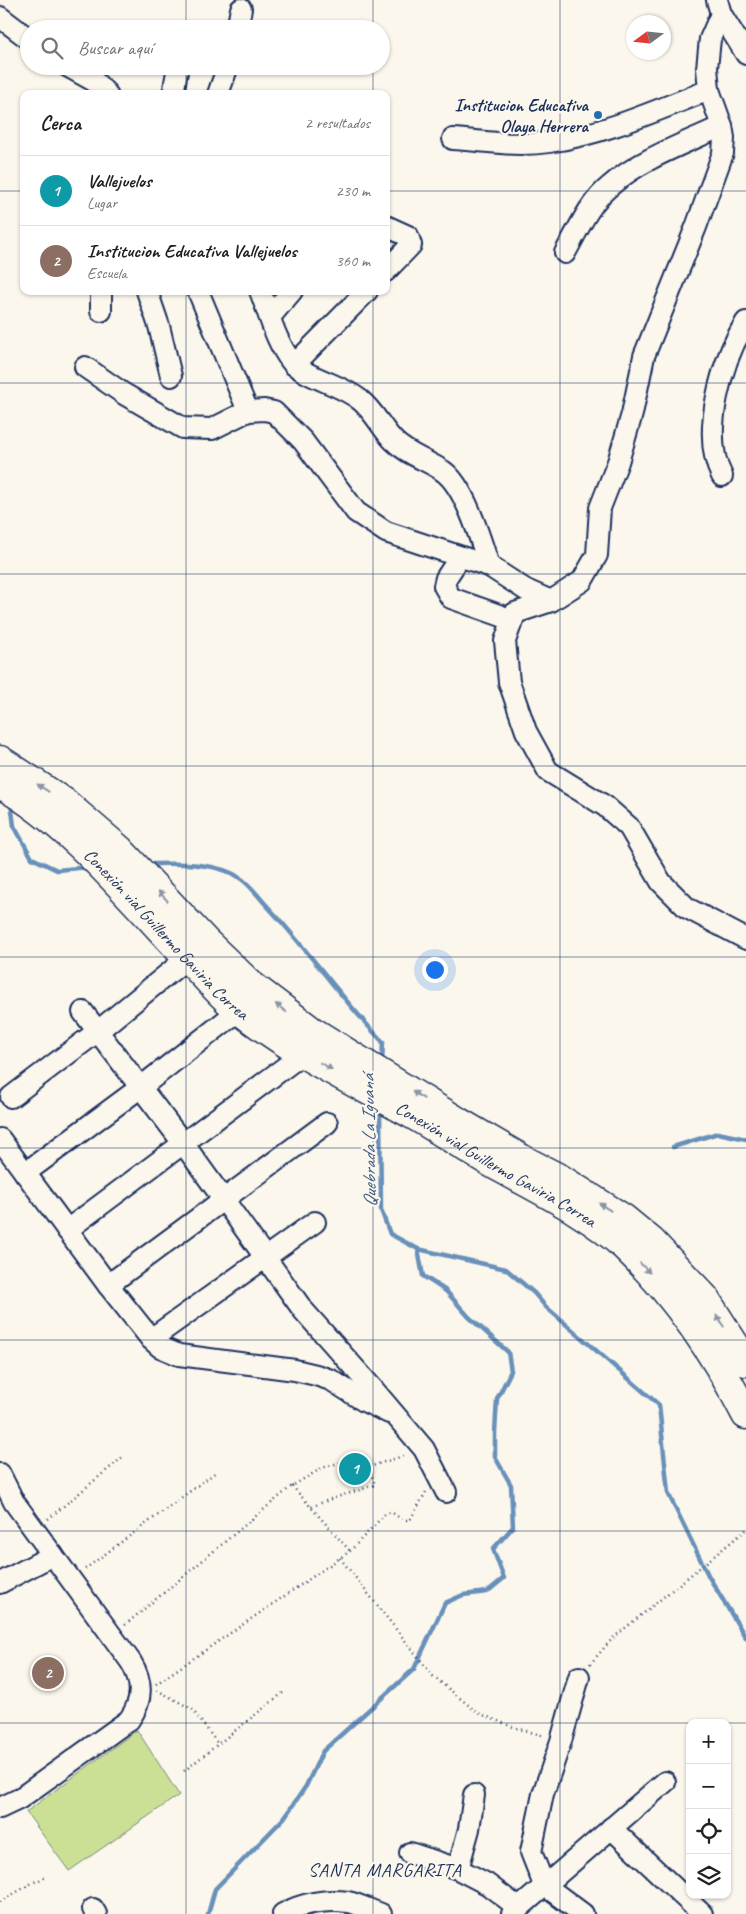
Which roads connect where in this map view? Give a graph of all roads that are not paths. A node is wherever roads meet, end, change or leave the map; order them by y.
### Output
1 (719, 7) edge
2 (241, 9) dead end
3 (0, 17) edge
4 (239, 20) edge
5 (20, 33) edge
6 (746, 54) edge
7 (83, 75) edge
8 (176, 75) edge
9 (225, 75) edge
10 (104, 90) edge
11 (174, 90) edge
12 (219, 90) edge
13 (710, 90) junction
14 (722, 126) junction
15 (453, 139) dead end
16 (390, 228) edge
17 (565, 253) dead end
18 (390, 267) edge
19 (148, 295) edge
20 (200, 295) edge
21 (262, 295) edge
22 (289, 295) edge
23 (362, 295) edge
24 (270, 317) junction
25 (746, 322) edge
26 (294, 365) junction
27 (84, 367) dead end
28 (171, 376) dead end
29 (248, 411) junction
30 (722, 476) dead end
31 (460, 557) junction
32 (488, 566) junction
33 (551, 601) junction
34 (513, 620) junction
35 (0, 760) edge
36 (0, 784) edge
37 (746, 939) edge
38 (180, 964) dead end
39 (83, 1012) dead end
40 (233, 1015) dead end
41 (98, 1032) junction
42 (292, 1062) dead end
43 (141, 1087) junction
44 (11, 1097) dead end
45 (327, 1123) dead end
46 (452, 1127) junction
47 (0, 1139) edge
48 (183, 1143) junction
49 (25, 1173) junction
50 (224, 1200) junction
51 (314, 1222) dead end
52 (67, 1230) junction
53 (266, 1257) junction
54 (108, 1285) junction
55 (150, 1339) junction
56 (746, 1362) edge
57 (393, 1415) junction
58 (746, 1415) edge
59 (0, 1474) edge
60 (446, 1492) dead end
61 (53, 1555) junction
62 (0, 1583) edge
63 (579, 1677) road end
64 (665, 1782) dead end
65 (474, 1795) dead end
66 (0, 1808) edge
67 (610, 1828) junction
68 (410, 1853) dead end
69 (458, 1869) junction
70 (544, 1885) junction
71 (516, 1911) edge
72 (283, 1914) edge
73 (381, 1914) edge
74 (583, 1914) edge
75 (702, 1914) edge

1 - 6 street
1 - 13 street
2 - 4 street
3 - 5 street
7 - 10 street
8 - 11 street
9 - 12 street
13 - 14 street
13 - 15 street
14 - 17 street
14 - 33 street
16 - 18 street
19 - 28 street
20 - 29 street
21 - 24 street
22 - 24 street
23 - 26 street
24 - 26 street
25 - 30 street
26 - 32 street
27 - 29 street
29 - 31 street
31 - 32 street
31 - 34 street
32 - 33 street
33 - 34 street
34 - 37 street
46 -> 35 highway, Conexión vial Guillermo Gaviria Correa
36 -> 46 highway, Conexión vial Guillermo Gaviria Correa
38 - 41 street
39 - 41 street
40 - 43 street
41 - 43 street
41 - 44 street
42 - 48 street
43 - 48 street
43 - 49 street
45 - 50 street
56 -> 46 highway, Conexión vial Guillermo Gaviria Correa
46 -> 58 highway, Conexión vial Guillermo Gaviria Correa
47 - 49 street
48 - 50 street
48 - 52 street
49 - 52 street
50 - 53 street
50 - 54 street
51 - 53 street
52 - 54 street
53 - 55 street
53 - 57 street
54 - 55 street
55 - 57 street
57 - 60 street
59 - 61 street
61 - 62 street
61 - 66 street
63 - 70 street
64 - 67 street
65 - 69 street
67 - 70 street
67 - 75 street
68 - 69 street
69 - 71 street
70 - 71 street
70 - 74 street
72 - 73 street

